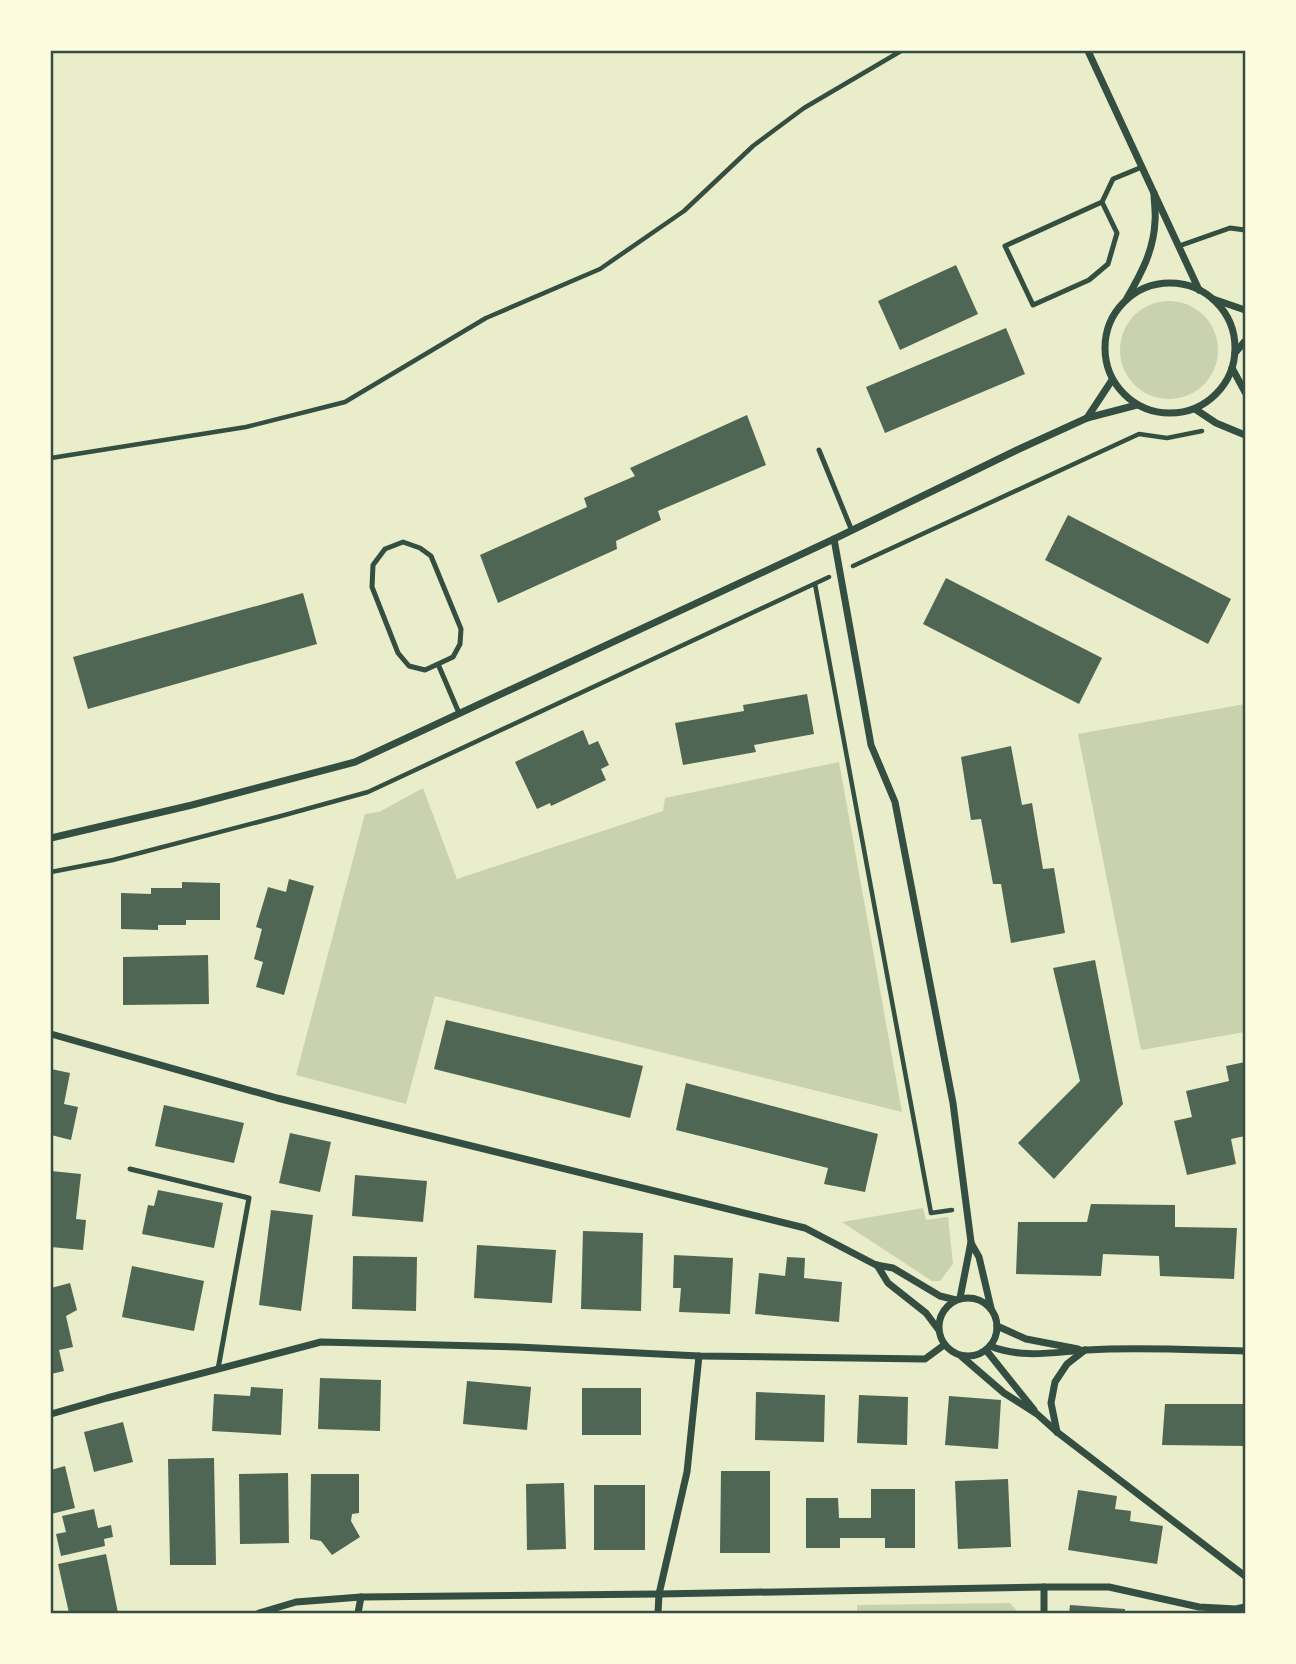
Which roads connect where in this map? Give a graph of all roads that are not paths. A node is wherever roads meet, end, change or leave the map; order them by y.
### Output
1 (1088, 51) edge
2 (1142, 167) junction
3 (1153, 189) junction
4 (1102, 202) junction
5 (1245, 230) edge
6 (1179, 246) junction
7 (1199, 290) junction
8 (1127, 299) junction
9 (1213, 299) junction
10 (1245, 310) edge
11 (1245, 341) edge
12 (1235, 354) junction
13 (1232, 368) junction
14 (1112, 380) junction
15 (1245, 392) edge
16 (1137, 405) junction
17 (1195, 409) junction
18 (1087, 418) junction
19 (1245, 435) edge
20 (819, 450) dead end
21 (852, 531) junction
22 (834, 539) junction
23 (438, 664) junction
24 (459, 713) junction
25 (51, 838) edge
26 (51, 1034) edge
27 (130, 1169) dead end
28 (971, 1242) junction
29 (876, 1265) junction
30 (958, 1299) junction
31 (991, 1309) junction
32 (997, 1326) junction
33 (939, 1331) junction
34 (944, 1345) junction
35 (988, 1348) junction
36 (1086, 1350) junction
37 (1245, 1351) edge
38 (699, 1356) junction
39 (961, 1356) junction
40 (218, 1369) junction
41 (1037, 1413) junction
42 (51, 1414) edge
43 (1057, 1432) junction
44 (1245, 1576) edge
45 (1044, 1587) junction
46 (659, 1594) junction
47 (361, 1597) junction
48 (1245, 1607) edge
49 (258, 1613) edge
50 (358, 1613) edge
51 (658, 1613) edge
52 (1044, 1613) edge

1 - 2 street
2 - 3 street
2 - 4 lane
3 - 6 street
3 - 8 street
4 - 4 lane
5 - 6 lane
6 - 7 street
7 - 8 street
7 - 9 street
8 - 14 street
9 - 10 street
9 - 12 street
11 - 12 street
12 - 13 street
13 - 15 street
13 - 17 street
14 - 16 street
14 - 18 street
16 - 17 street
16 - 18 street
17 - 19 street
18 - 21 street
20 - 21 lane
21 - 22 street
22 - 24 street
22 - 28 street
23 - 23 lane
23 - 24 lane
24 - 25 street
26 - 29 street
27 - 40 lane
28 - 30 street
28 - 31 street
29 - 30 street
29 - 33 street
30 - 31 street
30 - 33 street
31 - 32 street
32 - 35 street
32 - 36 street
33 - 34 street
34 - 38 street
34 - 39 street
35 - 36 street
35 - 39 street
35 - 41 street
36 - 37 street
36 - 43 street
38 - 40 street
38 - 46 street
39 - 41 street
40 - 42 street
41 - 43 street
43 - 44 street
45 - 46 street
45 - 48 street
45 - 52 street
46 - 47 street
46 - 51 street
47 - 49 street
47 - 50 street

